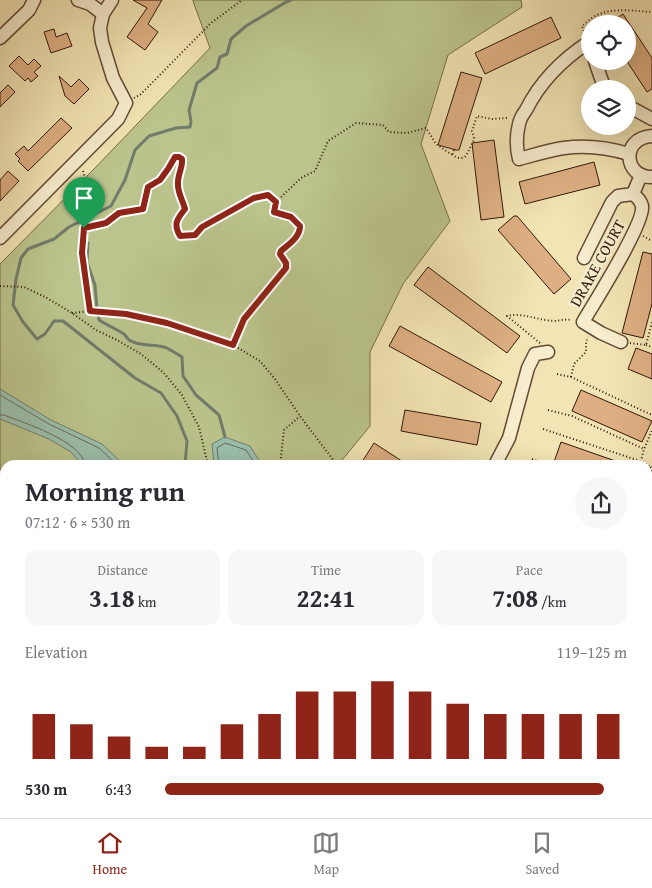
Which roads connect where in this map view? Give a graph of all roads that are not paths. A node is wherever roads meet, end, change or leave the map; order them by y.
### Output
1 (34, 0) edge
2 (78, 0) edge
3 (112, 0) edge
4 (103, 14) junction
5 (0, 38) edge
6 (581, 48) edge
7 (636, 110) edge
8 (652, 119) edge
9 (652, 136) edge
10 (629, 154) junction
11 (647, 176) edge
12 (633, 194) junction
13 (0, 238) edge
14 (584, 258) dead end
15 (621, 342) road end
16 (548, 352) dead end
17 (498, 460) edge

1 - 5 street
2 - 4 street
3 - 4 street
4 - 13 street
6 - 10 street
7 - 8 street
9 - 10 street
10 - 11 street
11 - 12 street
12 - 14 street, DRAKE COURT
12 - 15 street, DRAKE COURT
16 - 17 street

